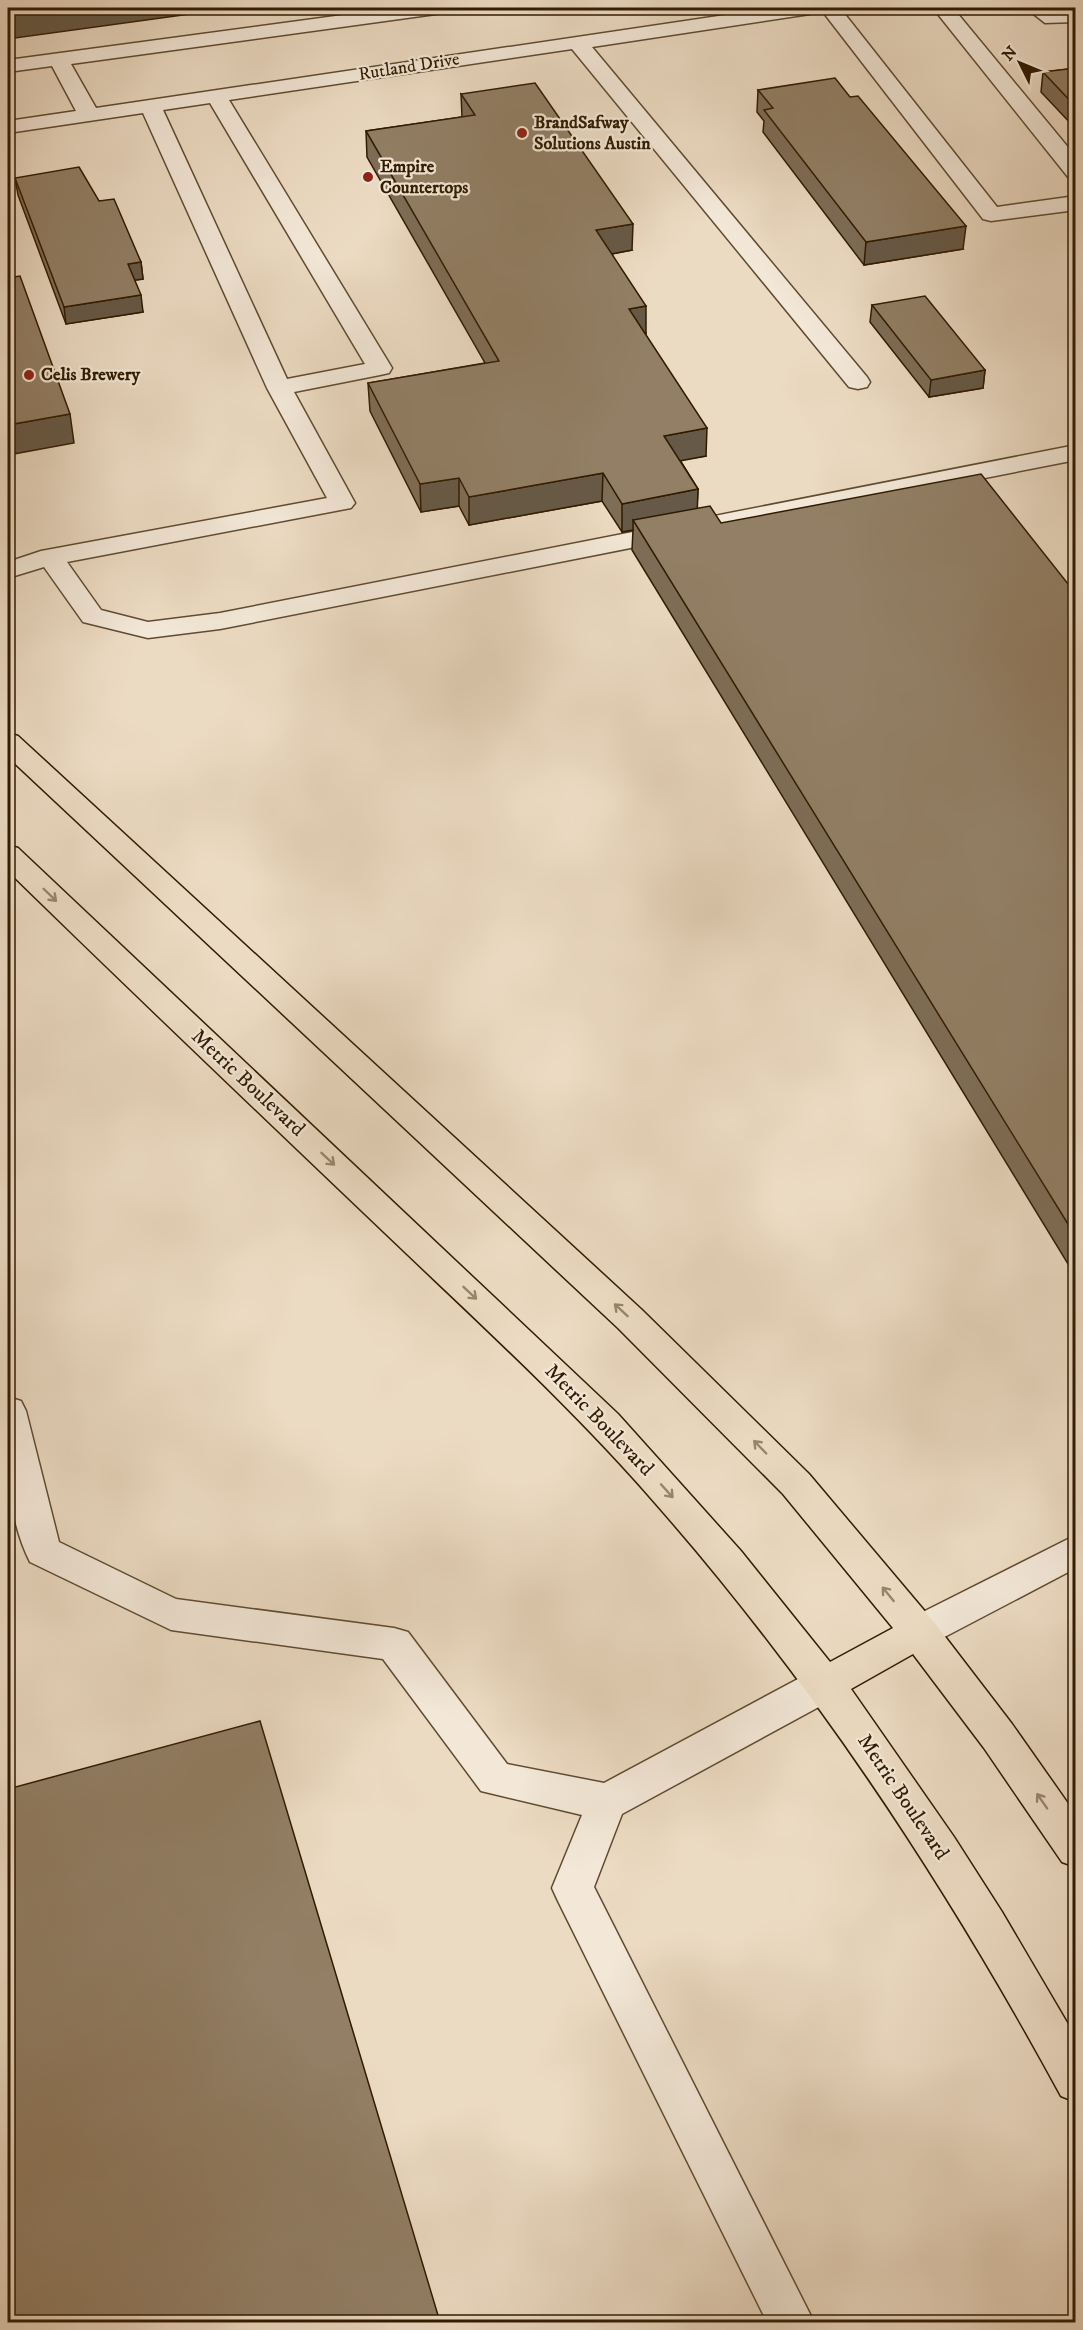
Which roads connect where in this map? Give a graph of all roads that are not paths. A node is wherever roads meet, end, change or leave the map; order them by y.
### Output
1 (436, 8) edge
2 (810, 8) edge
3 (830, 8) edge
4 (943, 8) edge
5 (1036, 8) edge
6 (1076, 16) edge
7 (577, 42) junction
8 (58, 58) junction
9 (8, 66) edge
10 (216, 96) junction
11 (150, 106) junction
12 (89, 115) junction
13 (8, 127) edge
14 (1076, 172) edge
15 (1076, 203) edge
16 (858, 382) dead end
17 (279, 388) junction
18 (1076, 452) edge
19 (50, 558) junction
20 (8, 570) edge
21 (8, 742) edge
22 (8, 855) edge
23 (8, 1411) edge
24 (1076, 1550) edge
25 (919, 1632) junction
26 (825, 1684) junction
27 (607, 1802) junction
28 (1076, 1849) edge
29 (1076, 2081) edge
30 (791, 2322) edge

1 - 8 street
2 - 7 street, Rutland Drive
3 - 15 street
4 - 14 street
5 - 6 street
7 - 10 street, Rutland Drive
7 - 16 street
8 - 9 street
8 - 12 street
10 - 11 street, Rutland Drive
10 - 17 street
11 - 12 street, Rutland Drive
11 - 17 street
12 - 13 street, Rutland Drive
17 - 19 street
18 - 19 street
19 - 20 street
25 -> 21 main road
22 -> 26 main road, Metric Boulevard
23 - 27 street
24 - 25 street
25 - 26 main road
28 -> 25 main road
26 - 27 street
26 - 29 main road, Metric Boulevard
27 - 30 street

